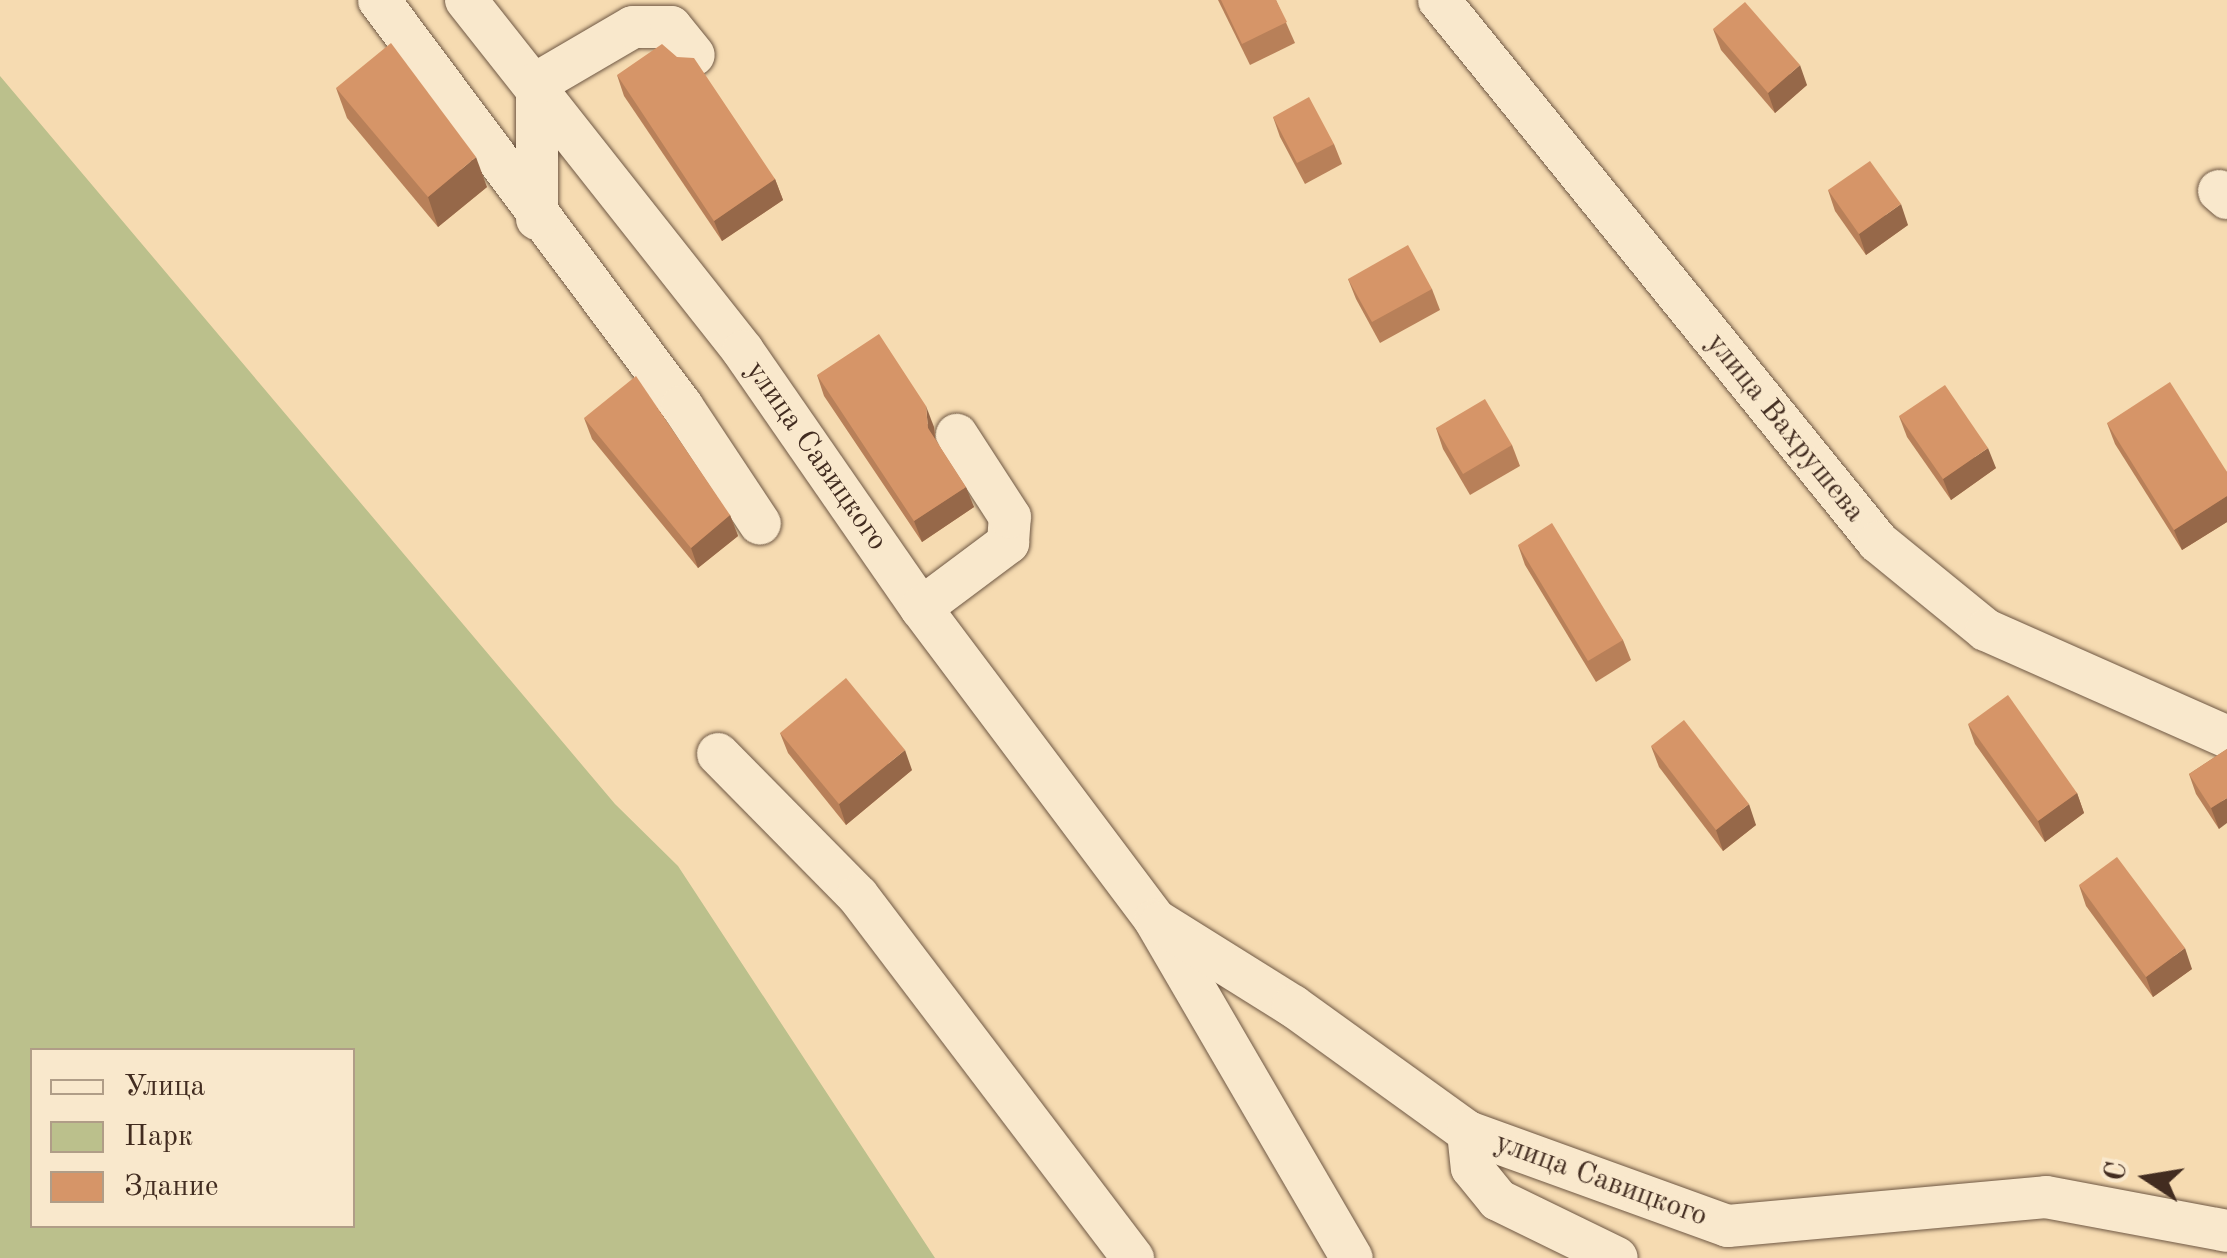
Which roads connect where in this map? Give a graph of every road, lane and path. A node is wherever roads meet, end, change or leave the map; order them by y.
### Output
1 (380, 0) edge
2 (466, 0) edge
3 (1439, 0) edge
4 (694, 55) edge
5 (537, 83) junction
6 (538, 219) junction
7 (957, 435) dead end
8 (760, 524) dead end
9 (920, 608) junction
10 (2227, 736) edge
11 (718, 754) dead end
12 (1156, 920) junction
13 (1468, 1132) junction
14 (2227, 1231) edge
15 (1133, 1258) edge
16 (1352, 1258) edge
17 (1617, 1258) edge

1 - 6 street
2 - 5 street, улица Савицкого
3 - 10 street, улица Вахрушева
4 - 5 street
5 - 6 street
5 - 9 street, улица Савицкого
6 - 8 street
7 - 9 street
9 - 12 street, улица Савицкого
11 - 15 street
12 - 13 street, улица Савицкого
12 - 16 street, улица Савицкого
13 - 14 street, улица Савицкого
13 - 17 street

